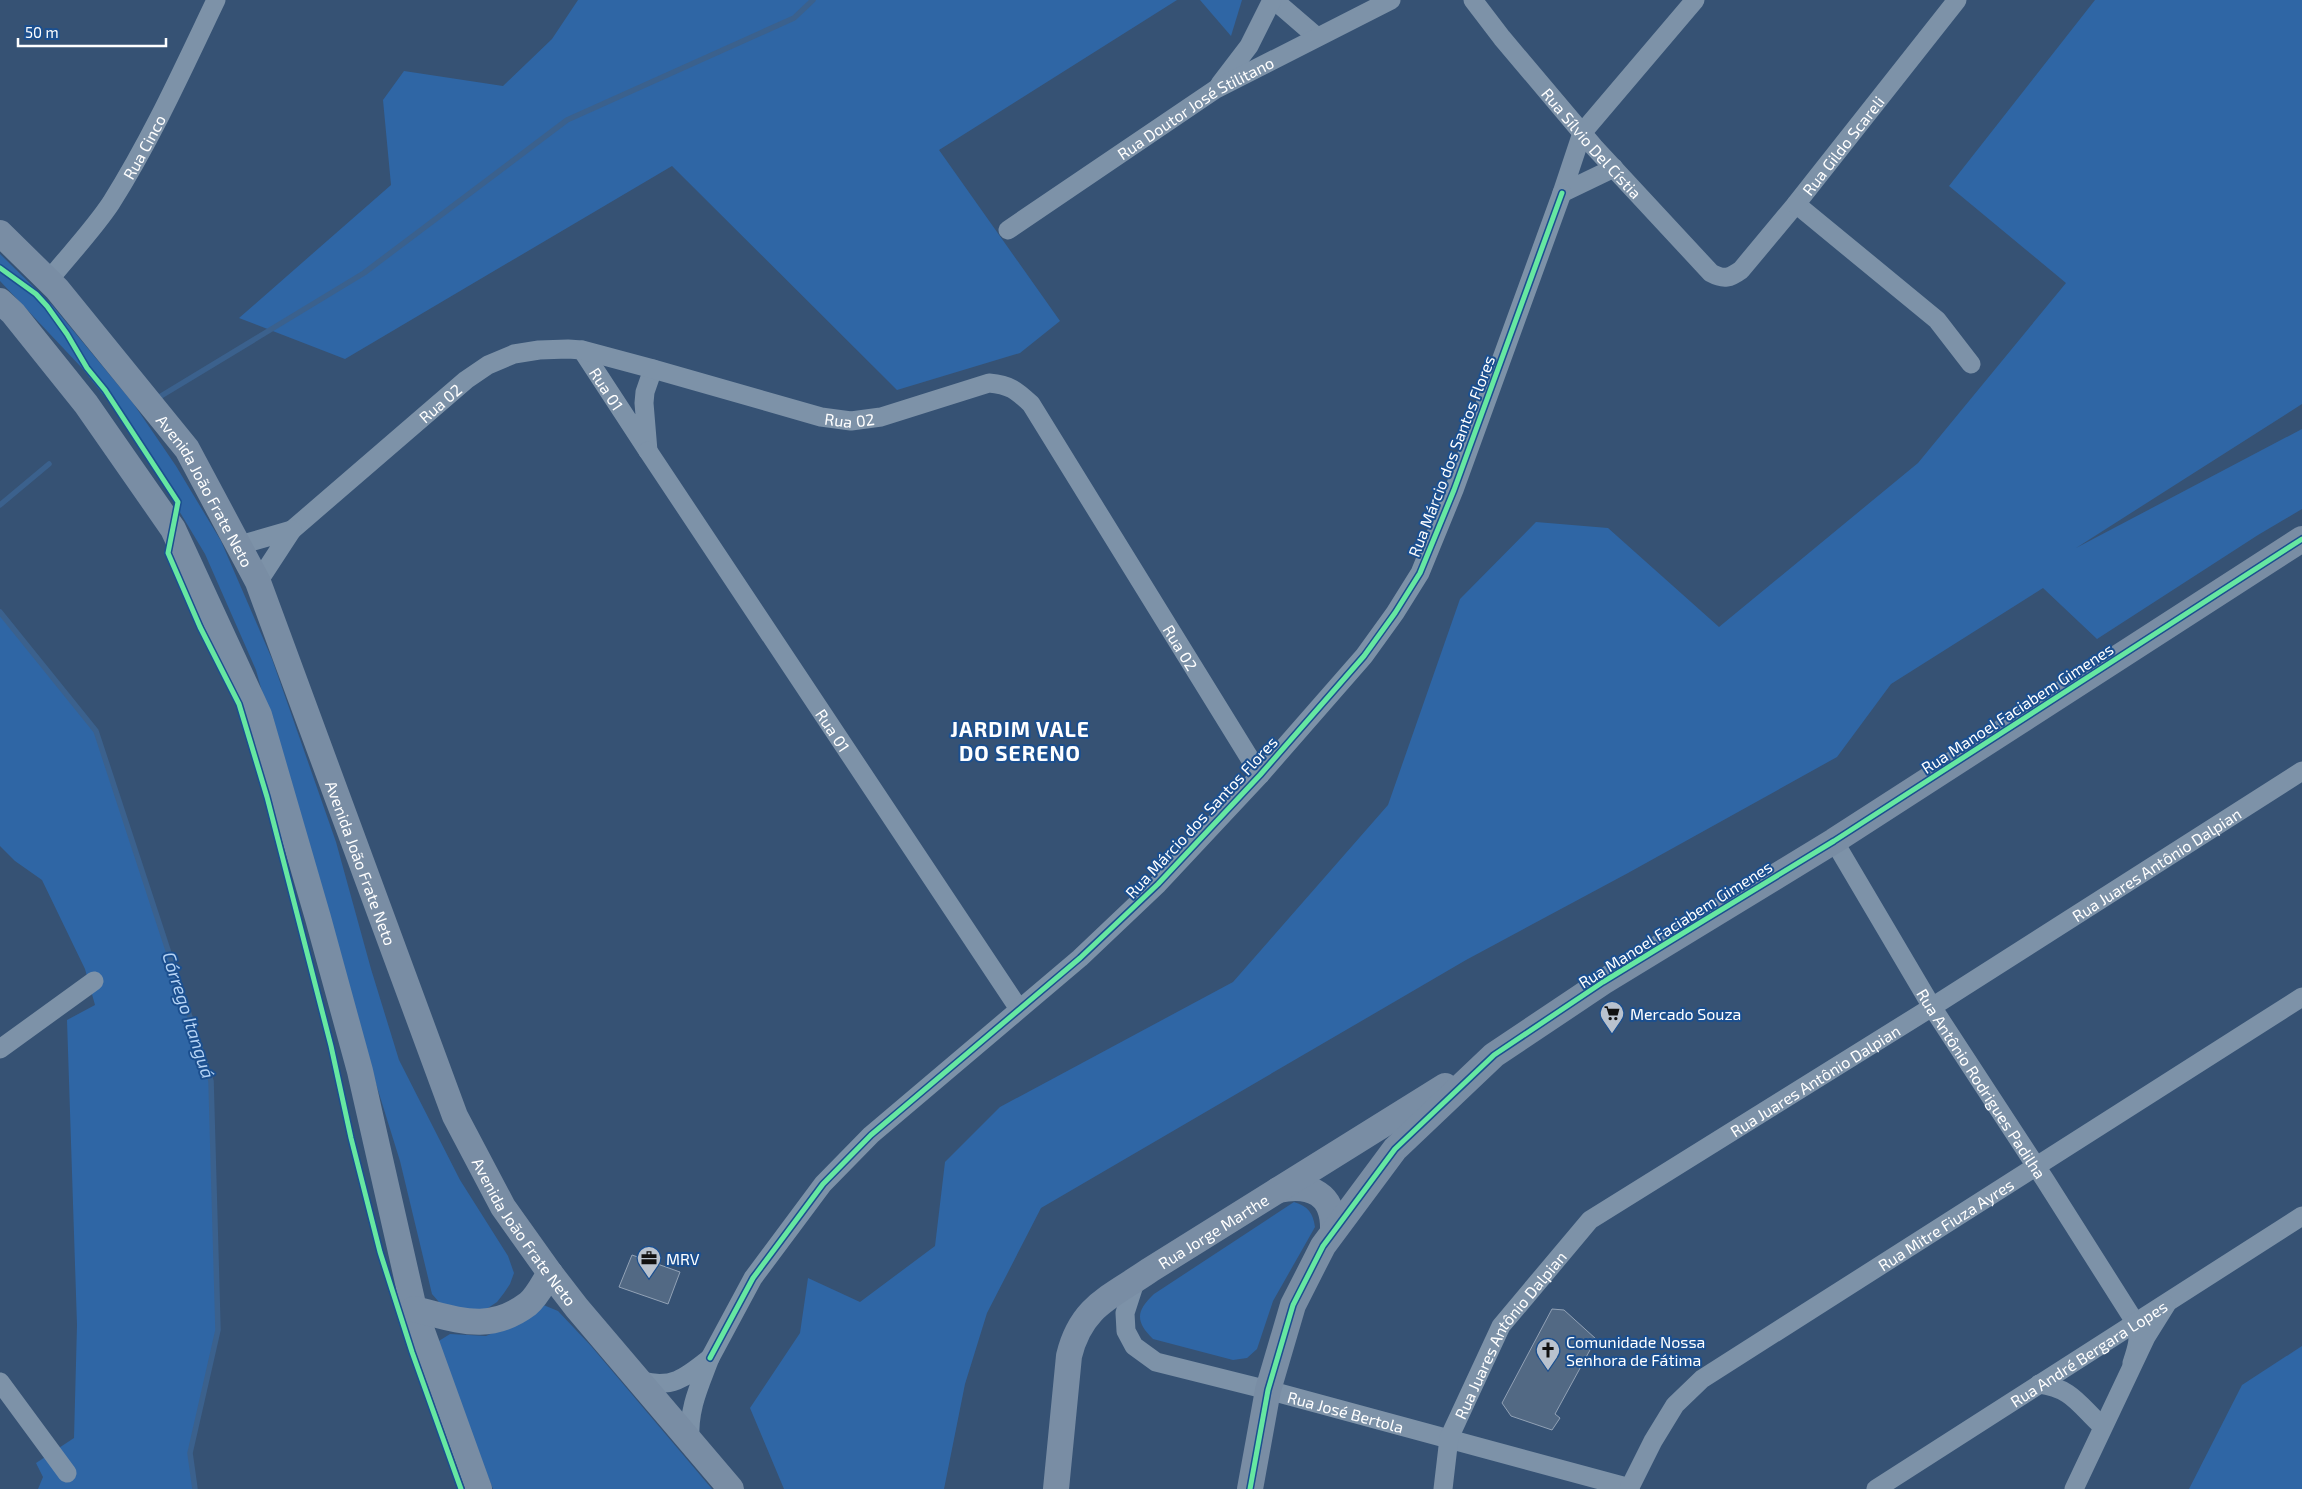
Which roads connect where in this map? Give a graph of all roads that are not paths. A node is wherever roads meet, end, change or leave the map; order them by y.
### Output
1 (216, 0) edge
2 (1273, 0) edge
3 (1391, 0) edge
4 (1473, 0) edge
5 (1695, 0) edge
6 (1957, 0) edge
7 (1317, 38) junction
8 (1216, 88) junction
9 (1582, 133) junction
10 (1614, 168) junction
11 (1562, 193) junction
12 (1796, 204) junction
13 (1008, 230) dead end
14 (0, 233) edge
15 (1720, 278) joint
16 (48, 280) junction
17 (0, 301) edge
18 (582, 350) junction
19 (1971, 364) dead end
20 (653, 369) junction
21 (648, 452) junction
22 (292, 530) junction
23 (2302, 539) edge
24 (240, 545) junction
25 (258, 582) junction
26 (2302, 772) edge
27 (1260, 775) junction
28 (1834, 841) junction
29 (94, 981) dead end
30 (2302, 997) edge
31 (1932, 1007) junction
32 (1019, 1009) junction
33 (0, 1050) edge
34 (1494, 1056) junction
35 (2036, 1166) junction
36 (1278, 1190) junction
37 (2302, 1216) edge
38 (1333, 1230) junction
39 (550, 1273) junction
40 (1136, 1279) junction
41 (2171, 1299) junction
42 (414, 1309) junction
43 (2135, 1322) junction
44 (710, 1358) junction
45 (2132, 1363) junction
46 (0, 1382) edge
47 (642, 1382) junction
48 (2039, 1384) junction
49 (1268, 1390) junction
50 (2102, 1426) junction
51 (1449, 1438) junction
52 (690, 1441) junction
53 (67, 1473) dead end
54 (1630, 1488) edge
55 (479, 1489) edge
56 (731, 1489) edge
57 (1056, 1489) edge
58 (1250, 1489) edge
59 (1443, 1489) edge
60 (1876, 1489) edge
61 (2074, 1489) edge

1 - 16 street, Rua Cinco
2 - 7 street
2 - 8 street
3 - 7 street, Rua Doutor José Stilitano
4 - 9 street, Rua Sílvio Del Cístia
5 - 9 street, Rua Márcio dos Santos Flores
6 - 12 street, Rua Gildo Scareli
7 - 8 street, Rua Doutor José Stilitano
8 - 13 street, Rua Doutor José Stilitano
9 - 10 street, Rua Sílvio Del Cístia
9 - 11 street, Rua Márcio dos Santos Flores
10 - 11 street
10 - 15 street, Rua Sílvio Del Cístia
11 - 27 street, Rua Márcio dos Santos Flores
12 - 15 street, Rua Gildo Scareli
12 - 19 street
14 - 16 main road, Avenida João Frate Neto
16 - 24 main road, Avenida João Frate Neto
17 - 42 main road
18 - 20 street, Rua 02
18 - 21 street, Rua 01
18 - 22 street, Rua 02
20 - 21 street, Rua 01
20 - 27 street, Rua 02
21 - 32 street, Rua 01
22 - 24 street, Rua 02
22 - 25 street, Rua 02
23 - 28 main road, Rua Manoel Faciabem Gimenes
24 - 25 main road, Avenida João Frate Neto
25 - 39 main road, Avenida João Frate Neto
26 - 31 street, Rua Juares Antônio Dalpian
27 - 32 street, Rua Márcio dos Santos Flores
28 - 31 street, Rua Antônio Rodrigues Padilha
28 - 34 main road, Rua Manoel Faciabem Gimenes
29 - 33 street
30 - 35 street, Rua Mitre Fiuza Ayres
31 - 35 street, Rua Antônio Rodrigues Padilha
31 - 51 street, Rua Juares Antônio Dalpian
32 - 44 street, Rua Márcio dos Santos Flores
34 - 36 main road, Rua Jorge Marthe
34 - 38 main road, Rua Manoel Faciabem Gimenes
35 - 43 street, Rua Antônio Rodrigues Padilha
35 - 54 street, Rua Mitre Fiuza Ayres
36 - 38 main road
36 - 40 main road, Rua Jorge Marthe
37 - 41 street, Rua André Bergara Lopes
38 - 49 main road, Rua Manoel Faciabem Gimenes
39 - 42 main road
39 - 47 main road, Avenida João Frate Neto
40 - 49 street, Rua José Bertola
40 - 57 main road, Rua Jorge Marthe
41 - 43 street, Rua André Bergara Lopes
41 - 45 street
42 - 55 main road
43 - 45 street
43 - 48 street, Rua André Bergara Lopes
44 - 47 street, Rua Márcio dos Santos Flores
44 - 52 street, Rua Márcio dos Santos Flores
45 - 50 street
46 - 53 street
47 - 52 main road, Avenida João Frate Neto
48 - 50 street
48 - 60 street, Rua André Bergara Lopes
49 - 51 street, Rua José Bertola
49 - 58 main road, Rua Manoel Faciabem Gimenes
50 - 61 street
51 - 54 street, Rua José Bertola
51 - 59 street, Rua Juares Antônio Dalpian
52 - 56 main road, Avenida João Frate Neto

